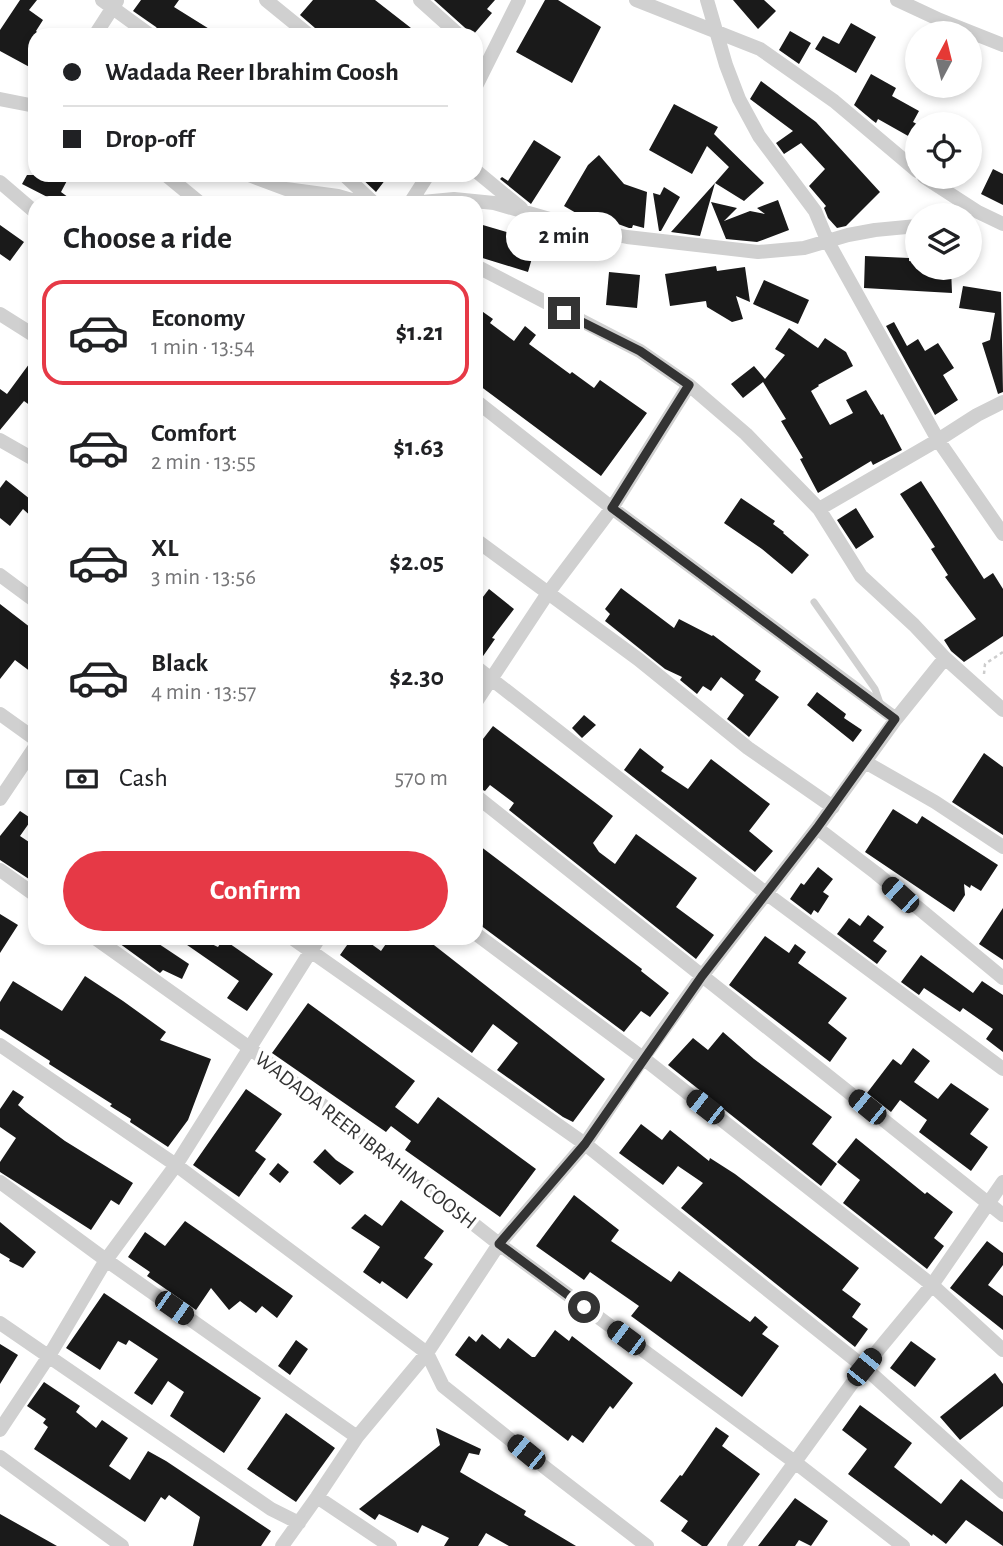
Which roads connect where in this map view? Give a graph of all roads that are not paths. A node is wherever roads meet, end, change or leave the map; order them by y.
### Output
1 (266, 0) edge
2 (420, 0) edge
3 (519, 0) edge
4 (636, 0) edge
5 (708, 0) edge
6 (897, 0) edge
7 (111, 3) edge
8 (98, 28) edge
9 (141, 28) edge
10 (300, 28) edge
11 (452, 28) edge
12 (718, 32) junction
13 (1003, 45) edge
14 (483, 55) edge
15 (488, 60) junction
16 (483, 71) edge
17 (0, 99) edge
18 (28, 105) edge
19 (905, 161) edge
20 (483, 177) edge
21 (0, 182) edge
22 (174, 182) edge
23 (268, 182) edge
24 (352, 182) edge
25 (940, 189) edge
26 (192, 196) edge
27 (332, 196) edge
28 (366, 196) edge
29 (483, 201) edge
30 (958, 203) edge
31 (28, 206) edge
32 (530, 215) junction
33 (982, 217) edge
34 (1003, 224) edge
35 (905, 228) edge
36 (828, 242) junction
37 (483, 270) edge
38 (0, 314) edge
39 (28, 332) edge
40 (689, 385) junction
41 (1003, 402) edge
42 (483, 407) edge
43 (0, 440) edge
44 (938, 440) junction
45 (28, 456) edge
46 (612, 508) junction
47 (819, 509) junction
48 (1003, 534) edge
49 (483, 545) edge
50 (0, 575) edge
51 (548, 593) junction
52 (28, 596) edge
53 (814, 602) dead end
54 (945, 657) junction
55 (483, 672) edge
56 (491, 678) junction
57 (483, 691) edge
58 (883, 710) junction
59 (1003, 710) edge
60 (0, 714) edge
61 (895, 719) junction
62 (28, 734) edge
63 (28, 757) edge
64 (865, 762) junction
65 (0, 799) edge
66 (483, 802) edge
67 (833, 807) junction
68 (817, 828) junction
69 (1003, 847) edge
70 (0, 870) edge
71 (28, 890) edge
72 (767, 894) junction
73 (483, 939) edge
74 (105, 945) edge
75 (302, 945) edge
76 (315, 945) edge
77 (311, 951) junction
78 (702, 976) junction
79 (1003, 978) edge
80 (0, 1045) edge
81 (251, 1049) junction
82 (643, 1058) junction
83 (1003, 1069) edge
84 (585, 1144) junction
85 (176, 1165) junction
86 (0, 1182) edge
87 (1003, 1182) edge
88 (987, 1203) junction
89 (1003, 1215) edge
90 (499, 1244) junction
91 (106, 1260) junction
92 (932, 1285) junction
93 (0, 1323) edge
94 (1003, 1350) edge
95 (427, 1353) junction
96 (49, 1356) junction
97 (864, 1367) junction
98 (0, 1430) edge
99 (357, 1437) junction
100 (0, 1457) edge
101 (796, 1463) junction
102 (1003, 1492) edge
103 (317, 1497) junction
104 (299, 1522) junction
105 (122, 1546) edge
106 (282, 1546) edge
107 (390, 1546) edge
108 (648, 1546) edge
109 (734, 1546) edge
110 (903, 1546) edge

1 - 10 street
2 - 11 street
3 - 15 street
4 - 12 street
5 - 12 street
6 - 13 street
7 - 8 street
7 - 9 street
12 - 19 street
12 - 36 street
14 - 15 street
15 - 16 street
17 - 18 street
20 - 32 street
21 - 31 street
22 - 26 street
23 - 27 street
24 - 28 street
25 - 30 street
29 - 32 street
32 - 36 street
33 - 34 street
35 - 36 street
36 - 44 street
37 - 40 street
38 - 39 street
40 - 46 street
40 - 47 street
41 - 44 street
42 - 46 street
43 - 45 street
44 - 47 street
44 - 48 street
46 - 51 street
46 - 58 street
47 - 54 street
49 - 51 street
50 - 52 street
51 - 56 street
51 - 67 street
53 - 58 lane
54 - 59 street
54 - 61 street
55 - 56 street
56 - 57 street
56 - 72 street
58 - 61 street
60 - 62 street
61 - 64 street
63 - 65 street
64 - 67 street
64 - 69 street
66 - 78 street
67 - 68 street
68 - 72 street
68 - 79 street
70 - 71 street
72 - 78 street
72 - 83 street
73 - 82 street
74 - 81 street, WADADA REER IBRAHIM COOSH
75 - 77 street
76 - 77 street
77 - 81 street
77 - 84 street
78 - 82 street
78 - 88 street
80 - 85 street
81 - 85 street
81 - 90 street, WADADA REER IBRAHIM COOSH
82 - 84 street
82 - 92 street
84 - 90 street
84 - 97 street
85 - 91 street
85 - 95 street
86 - 91 street
87 - 88 street
88 - 89 street
88 - 92 street
90 - 95 street
90 - 101 street, WADADA REER IBRAHIM COOSH
91 - 96 street
91 - 99 street
92 - 94 street
92 - 97 street
93 - 96 street
95 - 99 street
95 - 108 street
96 - 98 street
96 - 104 street
97 - 101 street
97 - 102 street
99 - 103 street
100 - 105 street
101 - 109 street
101 - 110 street, WADADA REER IBRAHIM COOSH
103 - 104 street
103 - 107 street
104 - 106 street

